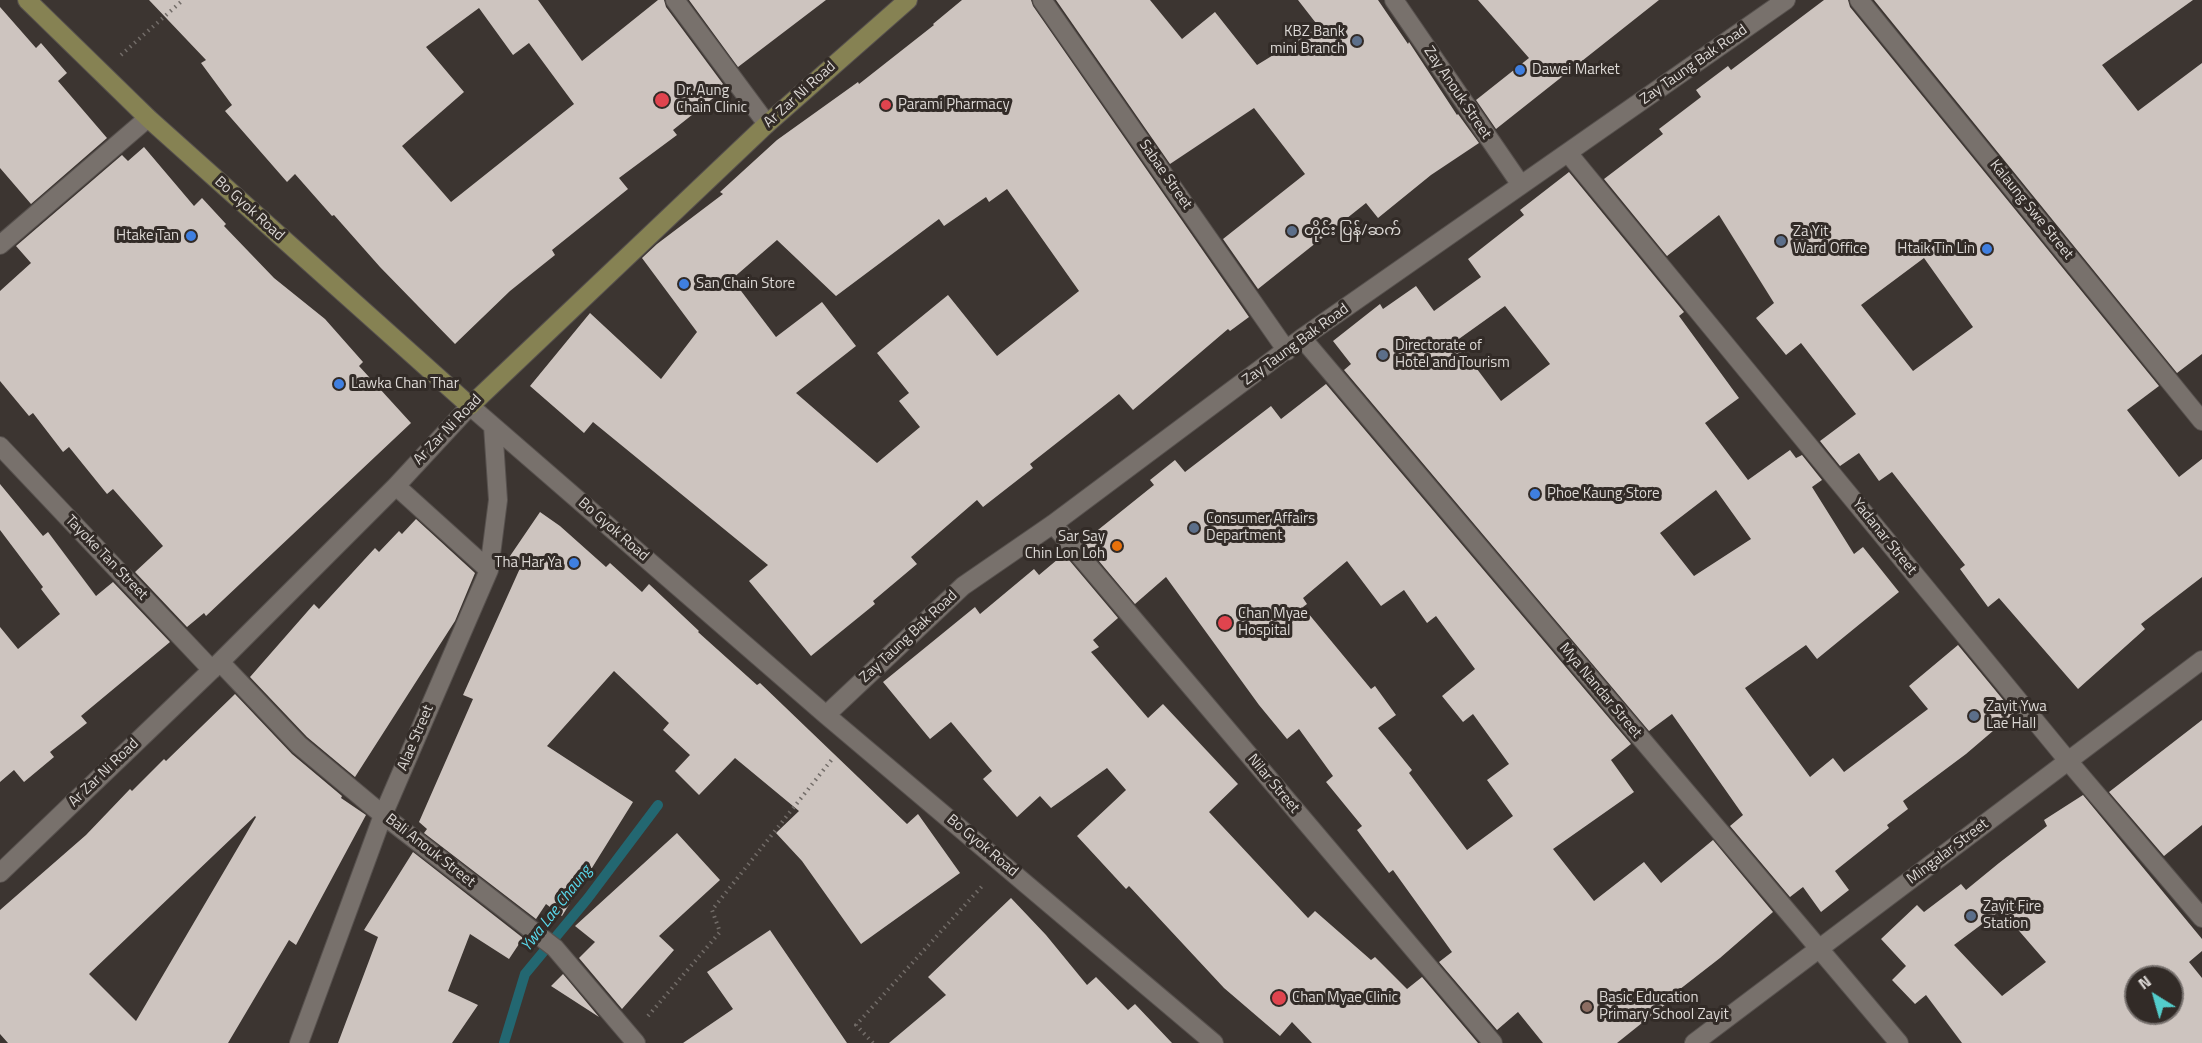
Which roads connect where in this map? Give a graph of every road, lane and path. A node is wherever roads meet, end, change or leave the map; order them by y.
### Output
1 (27, 0) edge
2 (183, 0) edge
3 (675, 0) edge
4 (908, 0) edge
5 (1042, 0) edge
6 (1394, 0) edge
7 (1786, 0) edge
8 (1859, 0) edge
9 (100, 74) junction
10 (148, 118) junction
11 (767, 124) junction
12 (1568, 153) junction
13 (1521, 185) junction
14 (0, 244) edge
15 (1302, 338) junction
16 (1287, 351) junction
17 (470, 406) junction
18 (2202, 421) edge
19 (493, 426) junction
20 (0, 446) edge
21 (396, 486) junction
22 (1053, 524) junction
23 (489, 570) junction
24 (2202, 660) edge
25 (216, 666) junction
26 (826, 715) junction
27 (851, 736) junction
28 (2069, 762) junction
29 (383, 815) junction
30 (1002, 864) junction
31 (0, 873) edge
32 (2202, 918) edge
33 (1818, 949) junction
34 (633, 1040) edge
35 (299, 1043) edge
36 (873, 1043) edge
37 (1214, 1043) edge
38 (1493, 1043) edge
39 (1694, 1043) edge
40 (1899, 1043) edge

1 - 9 main road, Bo Gyok Road
2 - 9 path
3 - 11 street
4 - 11 main road, Ar Zar Ni Road
5 - 16 street, Sabae Street
6 - 13 street, Zay Anouk Street
7 - 12 street, Zay Taung Bak Road
8 - 18 street, Kalaung Swe Street
9 - 10 main road, Bo Gyok Road
10 - 14 street
10 - 17 main road, Bo Gyok Road
11 - 17 main road, Ar Zar Ni Road
12 - 13 street, Zay Taung Bak Road
12 - 28 street, Yadanar Street
13 - 15 street, Zay Taung Bak Road
15 - 16 street, Zay Taung Bak Road
15 - 33 street, Mya Nandar Street
16 - 22 street, Zay Taung Bak Road
17 - 19 street, Bo Gyok Road
17 - 21 street, Ar Zar Ni Road
19 - 23 street, Alae Street
19 - 26 street, Bo Gyok Road
20 - 25 street, Tayoke Tan Street
21 - 23 street
21 - 25 street, Ar Zar Ni Road
22 - 26 street, Zay Taung Bak Road
22 - 38 street, Nilar Street
23 - 29 street, Alae Street
24 - 28 street, Mingalar Street
25 - 29 street, Bali Anouk Street
25 - 31 street, Ar Zar Ni Road
26 - 27 street, Bo Gyok Road
27 - 30 street, Bo Gyok Road
27 - 34 path
28 - 32 street, Yadanar Street
28 - 33 street, Mingalar Street
29 - 34 street, Bali Anouk Street
29 - 35 street, Alae Street
30 - 36 path
30 - 37 street, Bo Gyok Road
33 - 39 street, Mingalar Street
33 - 40 street, Mya Nandar Street

